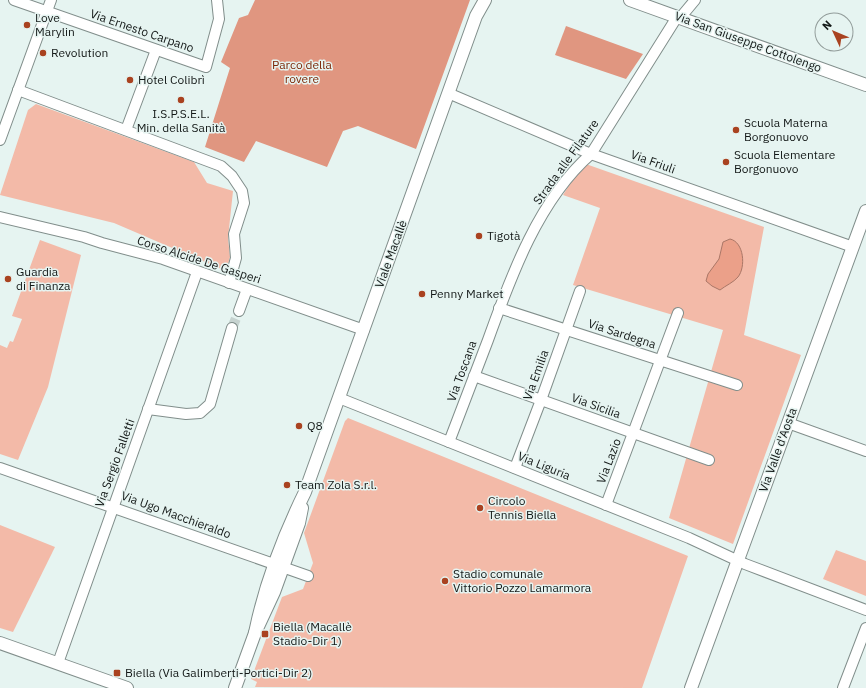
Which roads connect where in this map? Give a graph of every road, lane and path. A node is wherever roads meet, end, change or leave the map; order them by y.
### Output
1 (14, 0) edge
2 (51, 0) edge
3 (217, 0) edge
4 (478, 0) edge
5 (485, 0) edge
6 (630, 0) edge
7 (695, 0) edge
8 (46, 12) junction
9 (476, 16) junction
10 (678, 17) junction
11 (156, 50) junction
12 (866, 85) edge
13 (18, 90) junction
14 (448, 93) junction
15 (126, 130) junction
16 (0, 140) edge
17 (591, 154) junction
18 (866, 211) edge
19 (0, 217) edge
20 (853, 247) junction
21 (197, 272) junction
22 (229, 283) junction
23 (247, 289) junction
24 (580, 290) dead end
25 (499, 308) junction
26 (239, 311) tunnel mouth
27 (678, 313) dead end
28 (232, 328) tunnel mouth
29 (364, 330) junction
30 (566, 330) junction
31 (660, 360) junction
32 (474, 376) junction
33 (737, 385) dead end
34 (339, 398) junction
35 (541, 400) junction
36 (148, 409) junction
37 (788, 423) junction
38 (634, 433) junction
39 (449, 442) junction
40 (866, 451) edge
41 (709, 460) dead end
42 (0, 468) edge
43 (515, 468) junction
44 (606, 505) junction
45 (114, 507) junction
46 (738, 560) junction
47 (280, 566) junction
48 (308, 576) dead end
49 (866, 610) edge
50 (866, 628) edge
51 (0, 642) edge
52 (58, 663) junction
53 (127, 688) edge
54 (235, 688) edge
55 (691, 688) edge
56 (843, 688) edge

1 - 8 street, Via Ernesto Carpano
2 - 8 street
3 - 11 street, Via Ernesto Carpano
4 - 9 street, Viale Macallè
5 - 9 street, Viale Macallè
6 - 10 street, Via San Giuseppe Cottolengo
7 - 10 street, Strada alle Filature
8 - 11 street, Via Ernesto Carpano
8 - 13 street
9 - 14 street, Viale Macallè
10 - 12 street, Via San Giuseppe Cottolengo
10 - 17 street, Strada alle Filature
11 - 15 street
13 - 15 street
13 - 16 street
14 - 17 street, Via Friuli
14 - 29 street, Viale Macallè
15 - 22 street
17 - 20 street, Via Friuli
17 - 25 street, Strada alle Filature
18 - 20 street, Via Valle d'Aosta
19 - 21 street, Corso Alcide De Gasperi
20 - 37 street, Via Valle d'Aosta
21 - 22 street, Corso Alcide De Gasperi
21 - 36 street, Via Sergio Falletti
22 - 23 street, Corso Alcide De Gasperi
23 - 26 street
23 - 29 street, Corso Alcide De Gasperi
24 - 30 street, Via Emilia
25 - 30 street, Via Sardegna
25 - 32 street, Via Toscana
27 - 31 street, Via Lazio
28 - 36 street
29 - 34 street, Viale Macallè
30 - 31 street, Via Sardegna
30 - 35 street, Via Emilia
31 - 33 street, Via Sardegna
31 - 38 street, Via Lazio
32 - 35 street, Via Sicilia
32 - 39 street, Via Toscana
34 - 39 street, Via Liguria
34 - 47 street, Viale Macallè
35 - 38 street, Via Sicilia
35 - 43 street, Via Emilia
36 - 45 street, Via Sergio Falletti
37 - 40 street
37 - 46 street, Via Valle d'Aosta
38 - 41 street, Via Sicilia
38 - 44 street, Via Lazio
39 - 43 street, Via Liguria
42 - 45 street, Via Ugo Macchieraldo
43 - 44 street, Via Liguria
44 - 46 street, Via Liguria
45 - 47 street, Via Ugo Macchieraldo
45 - 52 street, Via Sergio Falletti
46 - 49 street, Via Liguria
46 - 55 street, Via Valle d'Aosta
47 - 48 street
47 - 54 street, Viale Macallè
50 - 56 street
51 - 52 street
52 - 53 street

